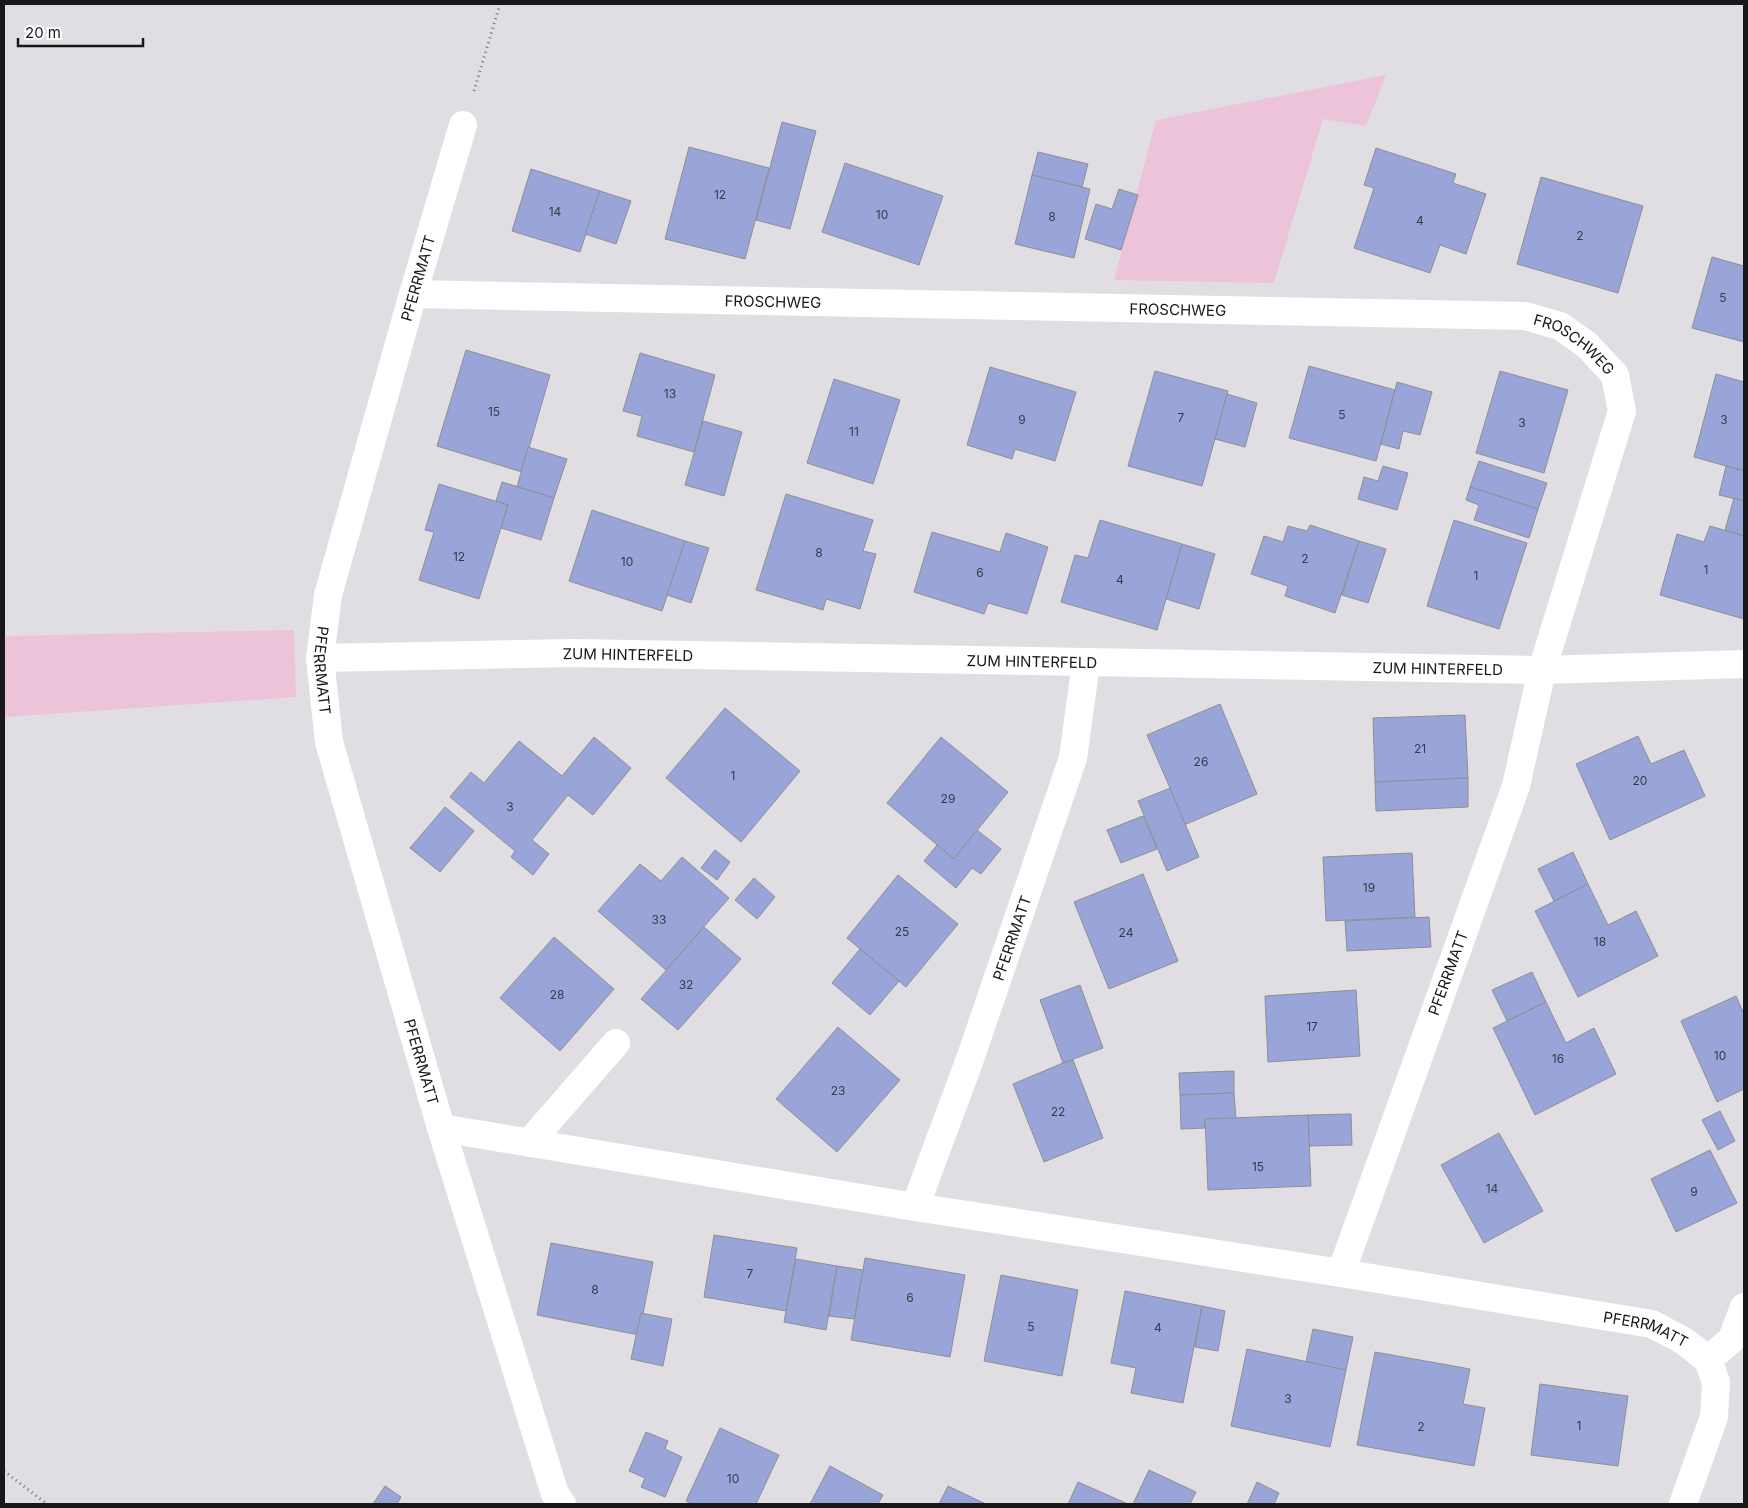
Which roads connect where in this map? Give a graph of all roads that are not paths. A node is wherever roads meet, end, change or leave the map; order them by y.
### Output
1 (463, 125) road end
2 (413, 294) junction
3 (320, 658) junction
4 (1086, 663) junction
5 (1744, 664) edge
6 (1542, 670) junction
7 (616, 1044) dead end
8 (441, 1128) junction
9 (529, 1144) junction
10 (915, 1207) junction
11 (1341, 1273) junction
12 (1744, 1307) edge
13 (1708, 1360) junction
14 (562, 1504) edge
15 (1682, 1504) edge

1 - 2 street, PFERRMATT
2 - 3 street, PFERRMATT
2 - 6 street, FROSCHWEG
3 - 4 street, ZUM HINTERFELD
3 - 8 street, PFERRMATT
4 - 6 street, ZUM HINTERFELD
4 - 10 street, PFERRMATT
5 - 6 street, ZUM HINTERFELD
6 - 11 street, PFERRMATT
7 - 9 street
8 - 9 street, PFERRMATT
8 - 14 street, PFERRMATT
9 - 10 street, PFERRMATT
10 - 11 street, PFERRMATT
11 - 13 street, PFERRMATT
12 - 13 street
13 - 15 street

